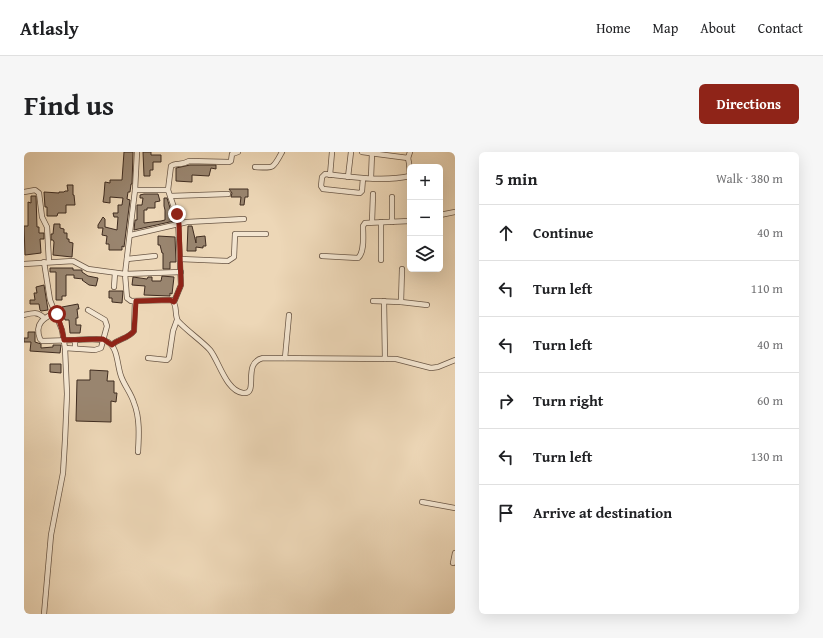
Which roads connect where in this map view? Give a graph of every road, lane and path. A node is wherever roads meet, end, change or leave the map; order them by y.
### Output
1 (137, 152) edge
2 (238, 152) edge
3 (282, 152) edge
4 (332, 152) edge
5 (351, 152) edge
6 (362, 152) edge
7 (410, 152) edge
8 (372, 153) junction
9 (408, 158) junction
10 (409, 164) edge
11 (255, 168) dead end
12 (330, 175) junction
13 (348, 177) junction
14 (407, 177) edge
15 (363, 178) junction
16 (371, 178) junction
17 (135, 190) junction
18 (168, 190) junction
19 (24, 192) edge
20 (228, 194) dead end
21 (372, 194) dead end
22 (170, 196) junction
23 (392, 197) dead end
24 (455, 212) edge
25 (443, 215) edge
26 (244, 218) dead end
27 (407, 221) edge
28 (372, 222) junction
29 (381, 222) junction
30 (392, 222) junction
31 (179, 224) junction
32 (266, 234) dead end
33 (131, 235) junction
34 (155, 256) dead end
35 (322, 256) dead end
36 (127, 259) junction
37 (180, 259) junction
38 (381, 260) dead end
39 (46, 262) junction
40 (24, 264) edge
41 (402, 269) dead end
42 (181, 272) junction
43 (115, 273) junction
44 (125, 274) junction
45 (114, 286) dead end
46 (136, 301) junction
47 (373, 301) dead end
48 (384, 301) junction
49 (174, 302) junction
50 (401, 302) junction
51 (427, 305) dead end
52 (88, 310) dead end
53 (56, 312) junction
54 (24, 315) edge
55 (289, 315) dead end
56 (44, 318) junction
57 (176, 320) junction
58 (103, 339) junction
59 (64, 340) junction
60 (75, 340) junction
61 (112, 345) junction
62 (65, 348) junction
63 (75, 348) junction
64 (148, 358) dead end
65 (285, 358) junction
66 (385, 359) junction
67 (455, 360) edge
68 (138, 452) dead end
69 (422, 502) dead end
70 (455, 508) edge
71 (455, 553) edge
72 (452, 563) dead end
73 (44, 614) edge

1 - 17 street
2 - 18 street
3 - 11 street
4 - 12 street
5 - 13 street
6 - 8 street
7 - 9 street
8 - 9 street
8 - 16 street
9 - 10 street
12 - 13 street
12 - 15 street
13 - 15 street
14 - 16 street
15 - 16 street
17 - 18 street
17 - 33 street
18 - 22 street
19 - 39 street
20 - 22 street
21 - 28 street
22 - 31 street
23 - 30 street
24 - 25 street
26 - 31 street
27 - 30 street
28 - 29 street
28 - 35 street
29 - 30 street
29 - 38 street
31 - 33 street
31 - 37 street
32 - 37 street
33 - 36 street
34 - 36 street
36 - 44 street
37 - 42 street
39 - 40 street
39 - 43 street
39 - 53 street
41 - 50 street
42 - 44 street
42 - 49 street
43 - 44 street
43 - 45 street
44 - 46 street
46 - 49 street
46 - 61 street
47 - 48 street
48 - 50 street
48 - 66 street
49 - 57 street
50 - 51 street
52 - 58 street
53 - 56 street
53 - 59 street
54 - 56 street
55 - 65 street
56 - 59 street
57 - 64 street
57 - 65 street
58 - 60 street
58 - 61 street
58 - 63 street
59 - 60 street
59 - 62 street
60 - 63 street
61 - 68 street
62 - 63 street
62 - 73 street
65 - 66 street
66 - 67 street
69 - 70 street
71 - 72 street

